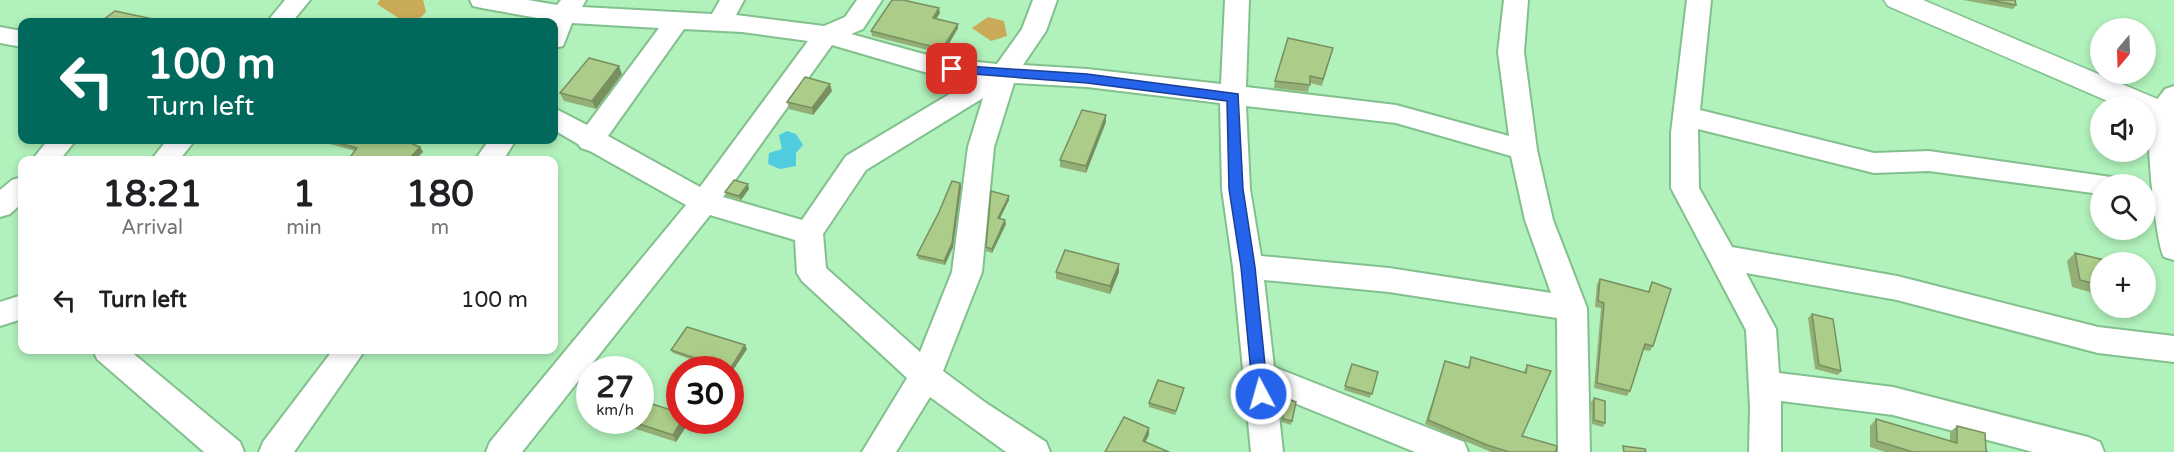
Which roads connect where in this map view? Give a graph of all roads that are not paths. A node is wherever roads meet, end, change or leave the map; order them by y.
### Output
1 (298, 0) edge
2 (482, 0) edge
3 (732, 0) edge
4 (870, 0) edge
5 (1045, 0) edge
6 (1237, 0) edge
7 (1516, 0) edge
8 (1695, 0) edge
9 (1898, 0) edge
10 (569, 7) edge
11 (282, 18) edge
12 (678, 19) junction
13 (718, 24) junction
14 (558, 31) edge
15 (0, 35) edge
16 (826, 35) junction
17 (18, 38) edge
18 (1004, 73) junction
19 (1233, 97) junction
20 (2171, 109) edge
21 (1686, 116) junction
22 (558, 121) edge
23 (590, 141) junction
24 (59, 144) edge
25 (178, 144) edge
26 (1523, 150) junction
27 (49, 156) edge
28 (168, 156) edge
29 (0, 181) edge
30 (2090, 183) edge
31 (18, 186) edge
32 (2156, 189) edge
33 (18, 190) edge
34 (2156, 197) edge
35 (704, 202) junction
36 (0, 206) edge
37 (809, 233) junction
38 (2174, 249) edge
39 (1721, 257) junction
40 (1248, 267) junction
41 (18, 308) edge
42 (1572, 309) junction
43 (0, 314) edge
44 (2174, 350) edge
45 (113, 354) edge
46 (347, 354) edge
47 (926, 375) junction
48 (1259, 375) junction
49 (1765, 385) junction
50 (1395, 440) edge
51 (228, 452) edge
52 (274, 452) edge
53 (502, 452) edge
54 (879, 452) edge
55 (1034, 452) edge
56 (1267, 452) edge
57 (1452, 452) edge
58 (1574, 452) edge
59 (1765, 452) edge
60 (2088, 452) edge

1 - 11 street
2 - 10 street
3 - 13 street
4 - 16 street
5 - 18 street
6 - 19 street
7 - 26 street
8 - 21 street
9 - 20 street
10 - 12 street
10 - 14 street
12 - 13 street
12 - 23 street
13 - 16 street
15 - 17 street
16 - 18 street
16 - 35 street
18 - 19 street
18 - 37 street
18 - 47 street
19 - 26 street
19 - 40 street
20 - 32 street
21 - 30 street
21 - 39 street
22 - 23 street
23 - 35 street
24 - 27 street
25 - 28 street
26 - 42 street
29 - 31 street
33 - 36 street
34 - 38 street
35 - 37 street
35 - 53 street
37 - 47 street
39 - 44 street
39 - 49 street
40 - 42 street
40 - 48 street
41 - 43 street
42 - 58 street
45 - 51 street
46 - 52 street
47 - 54 street
47 - 55 street
48 - 50 street
48 - 56 street
49 - 59 street
49 - 60 street
50 - 57 street

